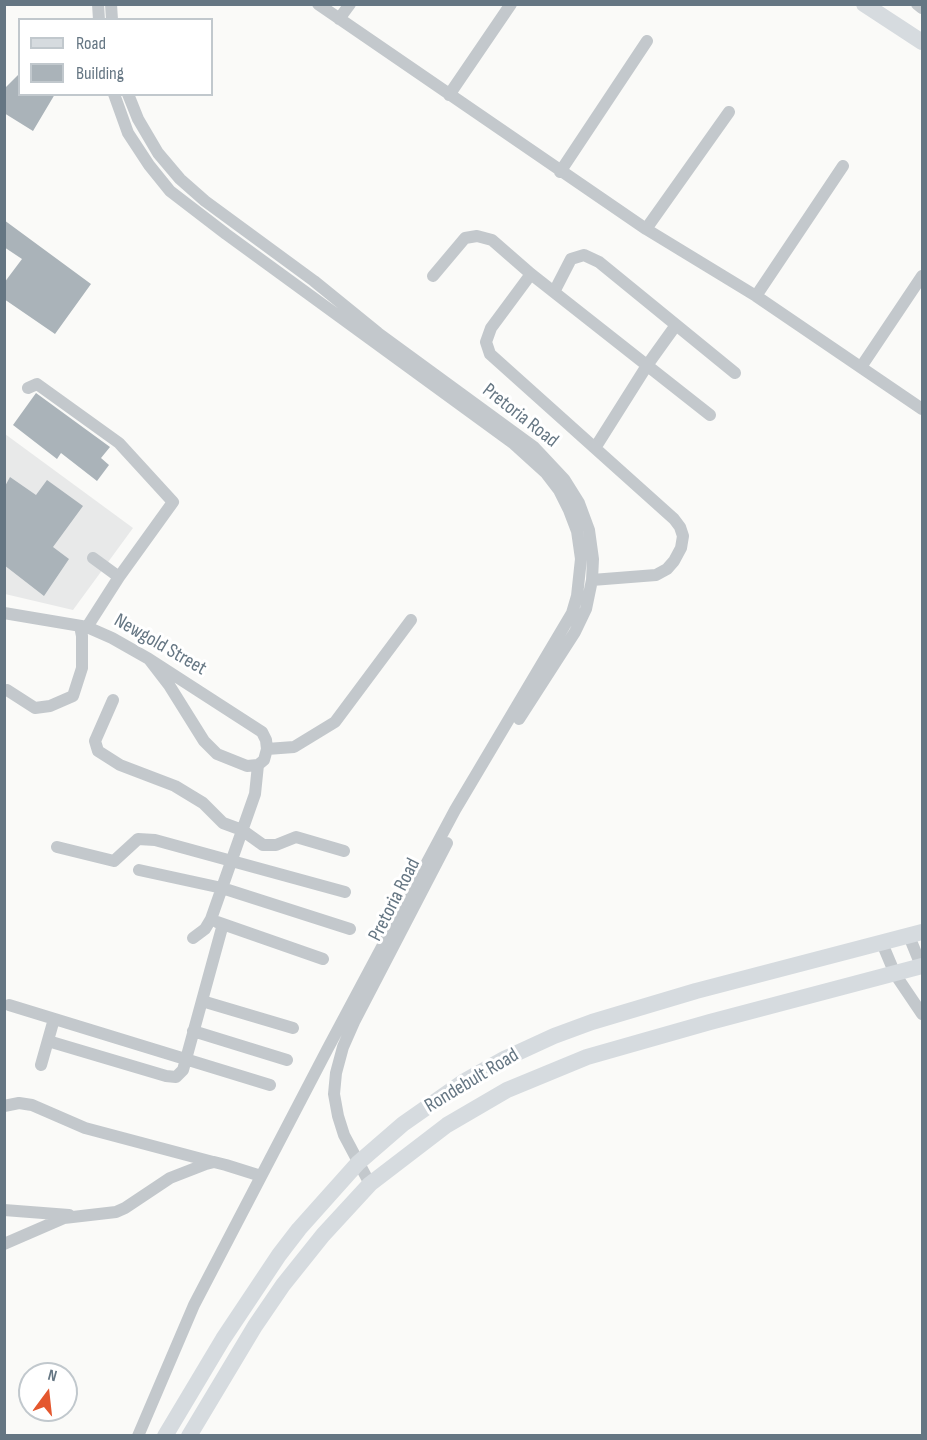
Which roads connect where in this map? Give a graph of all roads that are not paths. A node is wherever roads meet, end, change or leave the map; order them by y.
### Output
1 (318, 4) edge
2 (350, 4) edge
3 (511, 4) edge
4 (864, 4) edge
5 (917, 4) edge
6 (922, 8) edge
7 (339, 19) junction
8 (647, 42) dead end
9 (922, 42) edge
10 (449, 95) junction
11 (115, 96) edge
12 (129, 96) edge
13 (729, 112) dead end
14 (843, 166) dead end
15 (560, 172) junction
16 (190, 188) junction
17 (180, 200) junction
18 (646, 229) junction
19 (531, 274) junction
20 (433, 276) dead end
21 (922, 276) edge
22 (554, 292) junction
23 (756, 296) junction
24 (676, 326) junction
25 (648, 364) junction
26 (861, 367) junction
27 (735, 373) dead end
28 (28, 388) dead end
29 (922, 409) edge
30 (710, 415) dead end
31 (595, 448) junction
32 (93, 558) dead end
33 (587, 559) junction
34 (119, 577) junction
35 (592, 580) junction
36 (4, 613) edge
37 (411, 620) dead end
38 (83, 626) junction
39 (149, 659) junction
40 (8, 690) dead end
41 (113, 700) dead end
42 (267, 749) junction
43 (258, 765) junction
44 (242, 830) junction
45 (57, 847) dead end
46 (344, 851) dead end
47 (231, 861) junction
48 (429, 867) junction
49 (139, 870) dead end
50 (222, 888) junction
51 (345, 892) dead end
52 (211, 919) junction
53 (223, 924) junction
54 (350, 929) dead end
55 (916, 934) edge
56 (194, 938) dead end
57 (882, 943) junction
58 (323, 959) dead end
59 (922, 966) edge
60 (895, 974) junction
61 (362, 996) junction
62 (202, 1001) junction
63 (9, 1005) dead end
64 (922, 1014) edge
65 (54, 1019) junction
66 (294, 1028) dead end
67 (193, 1031) junction
68 (48, 1041) junction
69 (186, 1059) junction
70 (288, 1060) dead end
71 (41, 1065) dead end
72 (270, 1085) dead end
73 (4, 1106) edge
74 (214, 1162) junction
75 (358, 1163) junction
76 (261, 1176) junction
77 (370, 1184) junction
78 (4, 1210) edge
79 (81, 1215) junction
80 (4, 1244) edge
81 (138, 1436) edge
82 (165, 1436) edge
83 (189, 1436) edge

1 - 7 street
2 - 7 street
3 - 10 street
4 - 9 main road
5 - 6 street
7 - 10 street
8 - 15 street
10 - 15 street
11 - 17 street, Pretoria Road
12 - 16 street, Pretoria Road
13 - 18 street
14 - 23 street
15 - 18 street
16 - 17 street
16 - 33 street, Pretoria Road
17 - 33 street, Pretoria Road
18 - 23 street
19 - 20 street
19 - 22 street
19 - 31 street
21 - 26 street
22 - 24 street
22 - 25 street
23 - 26 street
24 - 25 street
24 - 27 street
25 - 30 street
25 - 31 street
26 - 29 street
28 - 34 street
31 - 35 street
32 - 34 street
33 - 35 street, Pretoria Road
33 - 48 street, Pretoria Road
34 - 38 street
35 - 48 street, Pretoria Road
36 - 38 street, Newgold Street
37 - 42 street
38 - 39 street, Newgold Street
38 - 40 street
39 - 42 street, Newgold Street
39 - 43 street
41 - 44 street
42 - 43 street
43 - 44 street
44 - 46 street
44 - 47 street
45 - 47 street
47 - 50 street
47 - 51 street
48 - 61 street, Pretoria Road
49 - 50 street
50 - 52 street
50 - 54 street
52 - 53 street
52 - 56 street
53 - 58 street
53 - 62 street
55 - 57 main road, Rondebult Road
55 - 59 street
57 - 60 street
57 - 75 main road, Rondebult Road
59 - 60 main road, Rondebult Road
60 - 64 street
60 - 77 main road, Rondebult Road
61 - 75 street
61 - 76 street
62 - 66 street
62 - 67 street
63 - 65 street
65 - 68 street
65 - 69 street
67 - 69 street
67 - 70 street
68 - 69 street
68 - 71 street
69 - 72 street
73 - 74 street
74 - 76 street
74 - 79 street
75 - 77 street
75 - 82 main road, Rondebult Road
76 - 81 street
77 - 83 main road, Rondebult Road
78 - 79 street
79 - 80 street

